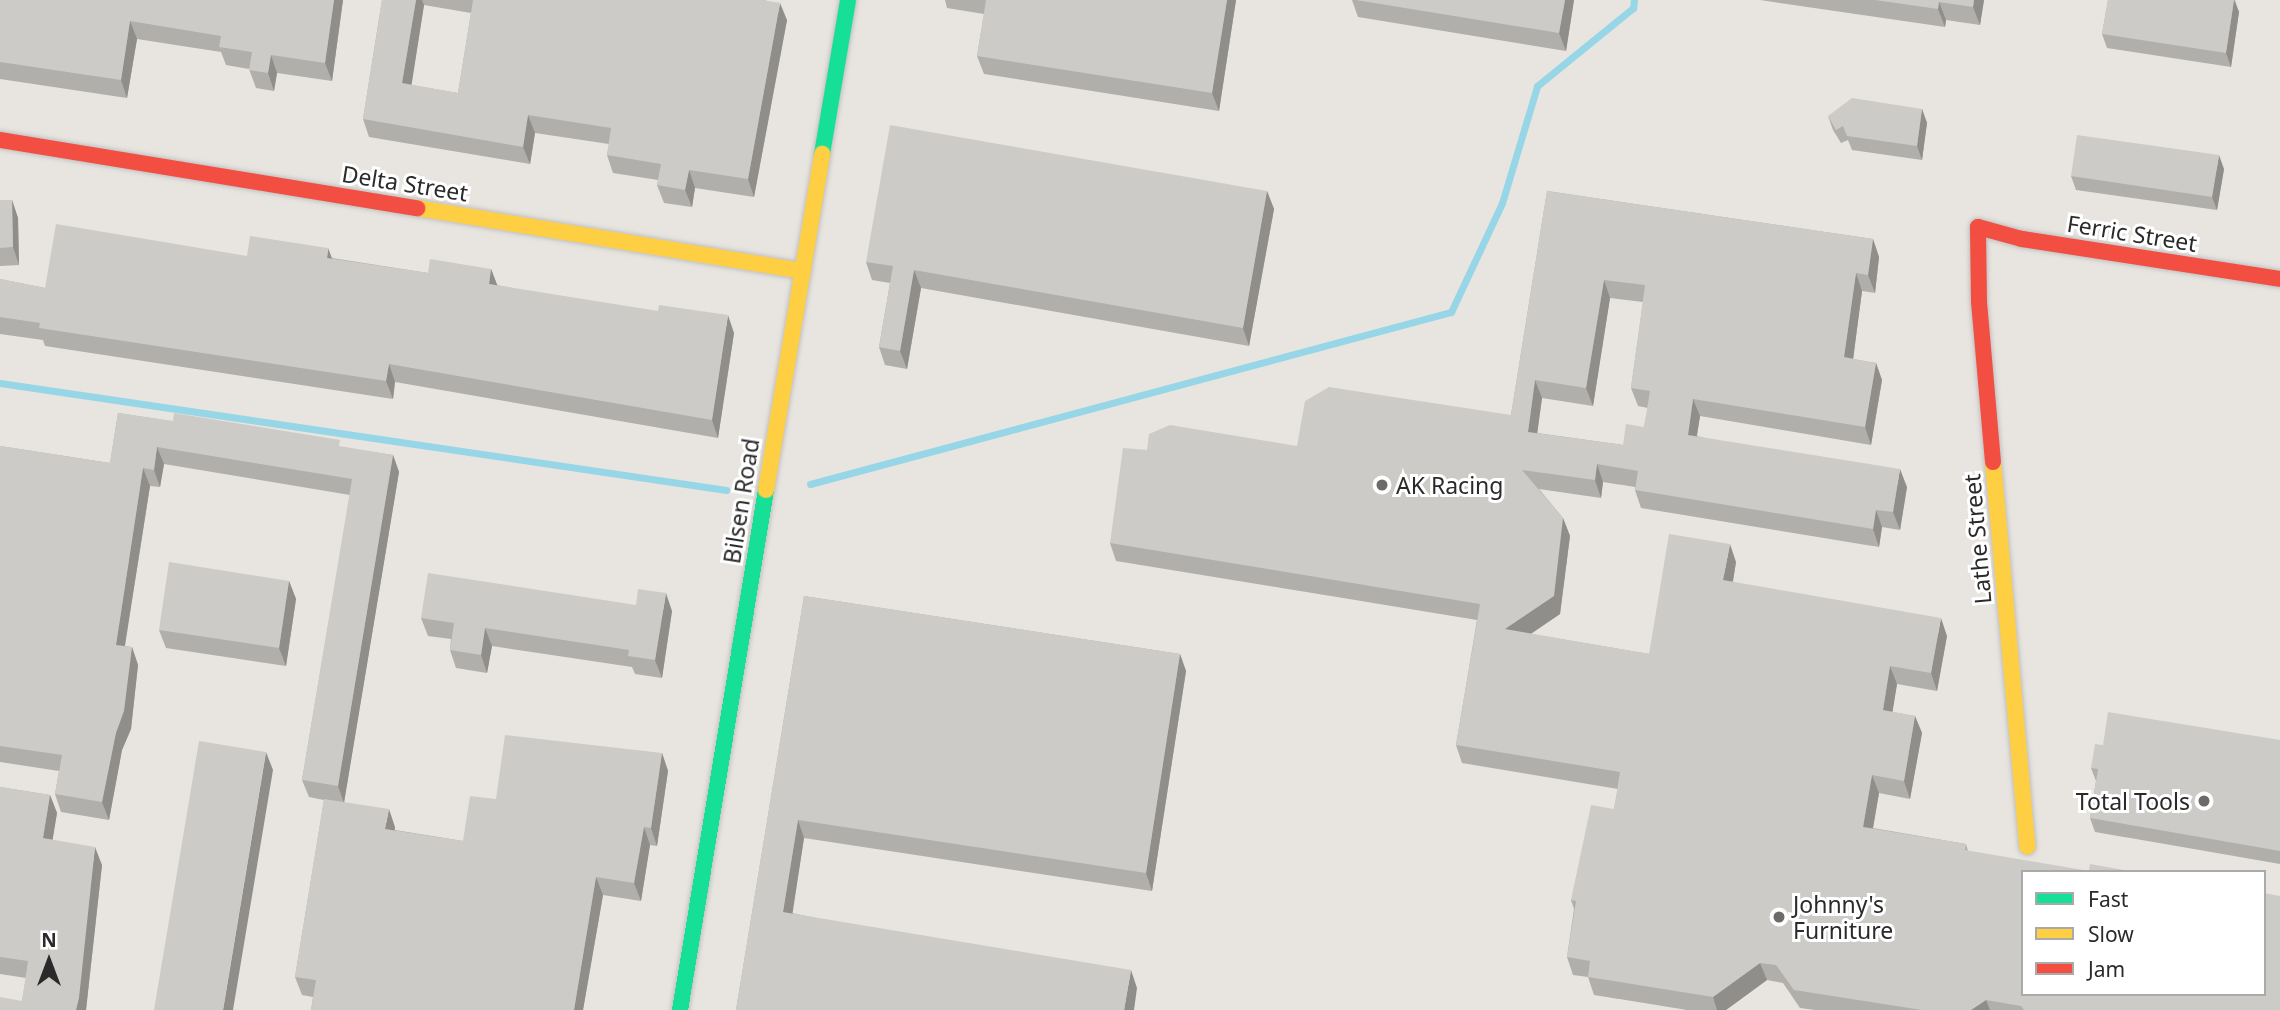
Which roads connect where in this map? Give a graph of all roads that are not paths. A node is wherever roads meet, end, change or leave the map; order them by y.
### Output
1 (848, 0) edge
2 (0, 140) edge
3 (1978, 227) joint
4 (803, 271) junction
5 (2280, 279) edge
6 (2027, 846) dead end
7 (680, 1010) edge

1 - 4 street, Bilsen Road
2 - 4 street, Delta Street
3 - 5 street, Ferric Street
3 - 6 street, Lathe Street
4 - 7 street, Bilsen Road

